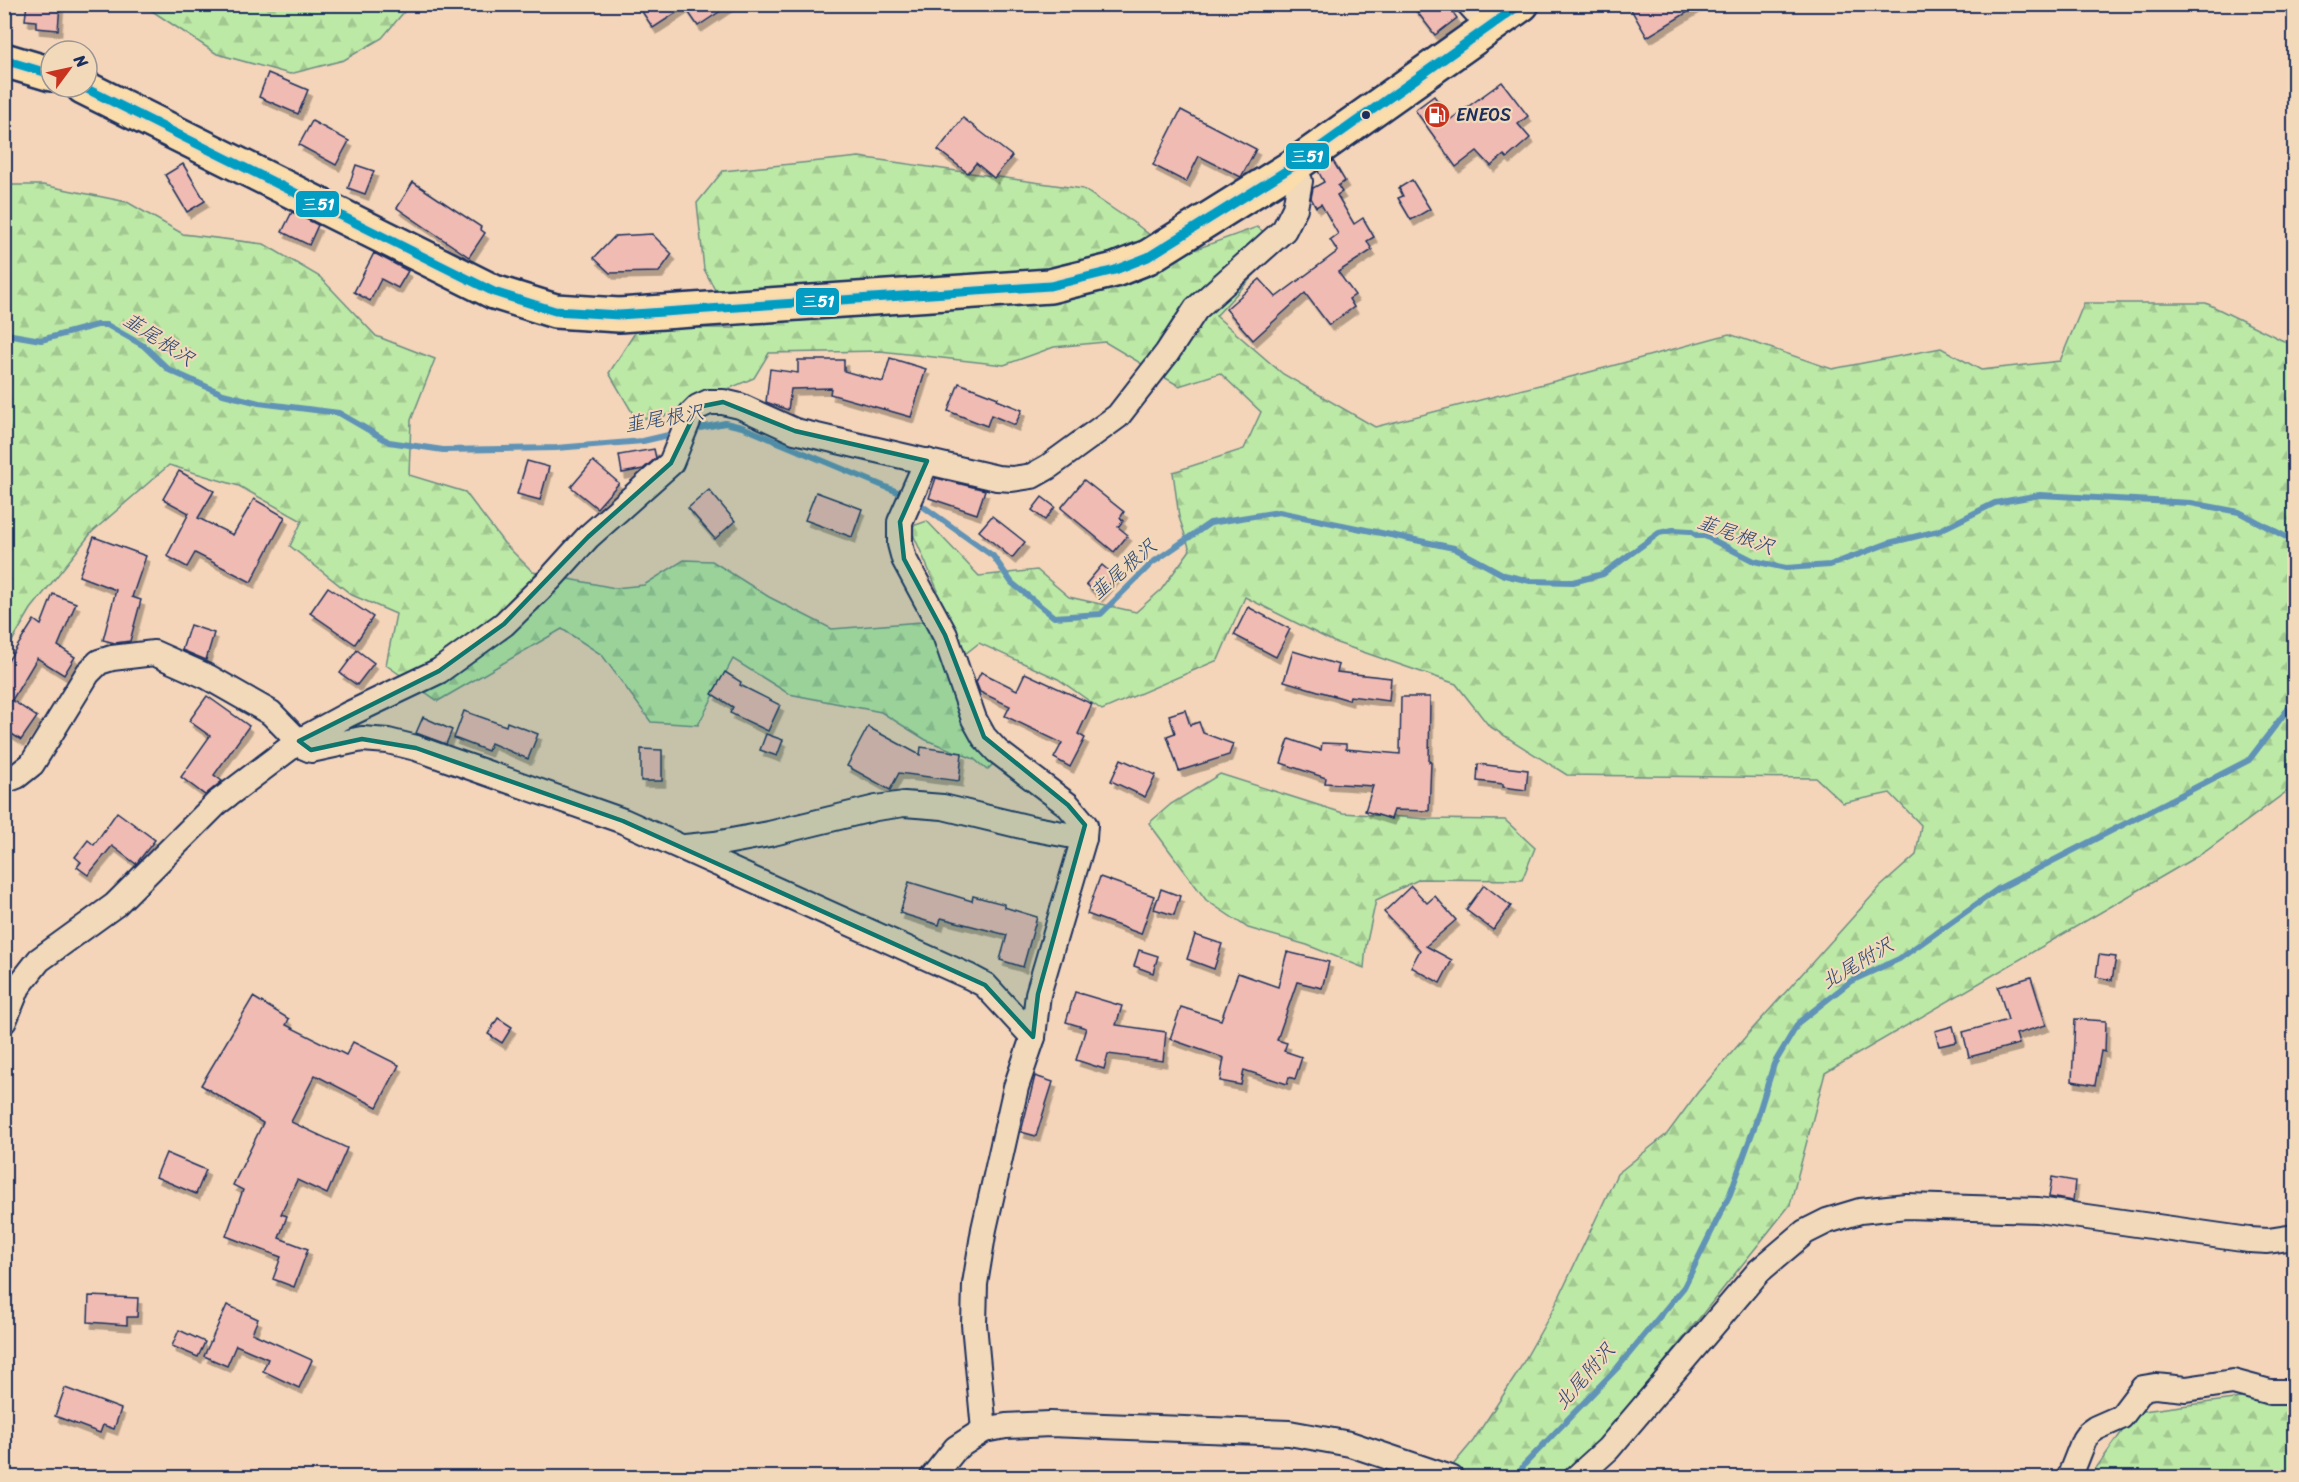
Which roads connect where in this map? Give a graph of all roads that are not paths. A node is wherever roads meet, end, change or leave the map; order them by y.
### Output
1 (1522, 4) edge
2 (1479, 16) edge
3 (4, 60) edge
4 (39, 70) edge
5 (99, 95) edge
6 (1292, 167) junction
7 (922, 471) junction
8 (299, 741) junction
9 (4, 781) edge
10 (1084, 838) junction
11 (683, 847) junction
12 (4, 1021) edge
13 (1033, 1037) junction
14 (2295, 1237) edge
15 (2295, 1392) edge
16 (984, 1430) junction
17 (932, 1478) edge
18 (1451, 1478) edge
19 (1576, 1478) edge
20 (2069, 1478) edge

1 - 2 highway
2 - 6 highway
3 - 4 highway
5 - 6 highway
6 - 7 street
7 - 8 street
7 - 10 street
8 - 9 street
8 - 11 street
8 - 12 street
10 - 11 street
10 - 13 street
11 - 13 street
13 - 16 street
14 - 19 street
15 - 20 street
16 - 17 street
16 - 18 street

